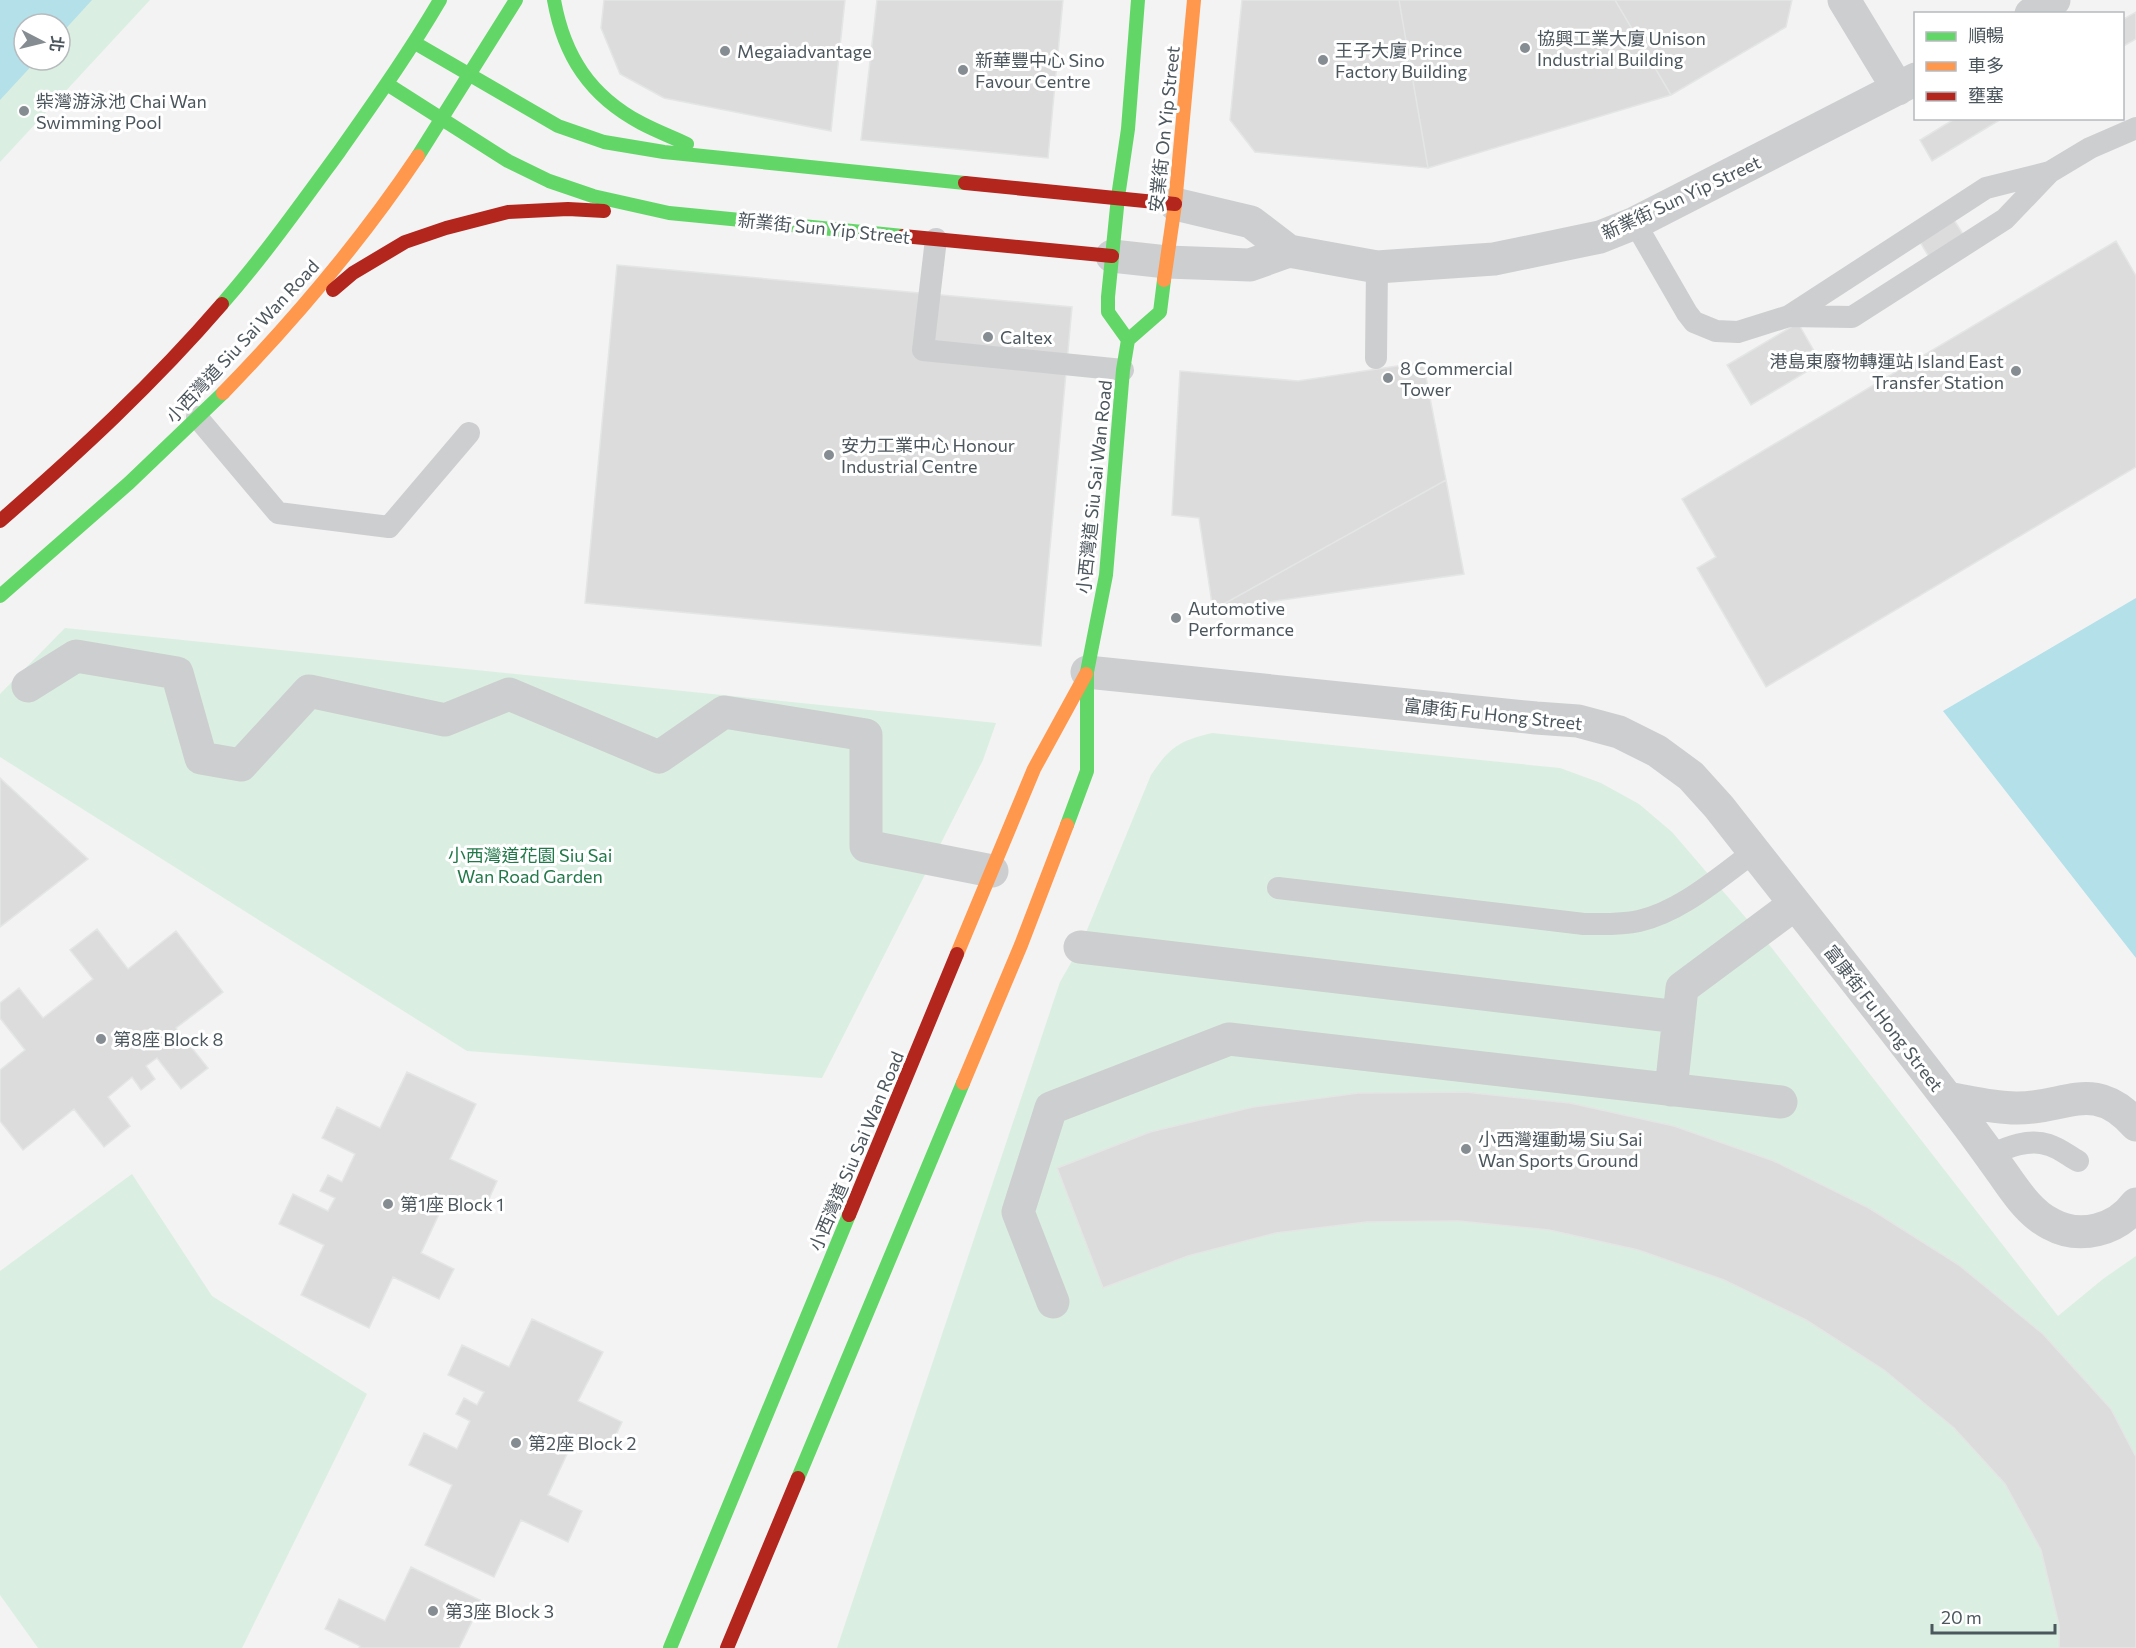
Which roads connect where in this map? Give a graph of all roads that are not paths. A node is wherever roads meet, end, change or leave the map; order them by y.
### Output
1 (440, 0) edge
2 (516, 0) edge
3 (554, 0) edge
4 (1138, 0) edge
5 (1194, 0) edge
6 (1844, 0) edge
7 (2054, 0) edge
8 (2034, 12) edge
9 (415, 43) junction
10 (472, 76) junction
11 (387, 84) junction
12 (1907, 84) edge
13 (443, 120) junction
14 (2136, 128) edge
15 (716, 157) junction
16 (2050, 172) junction
17 (1118, 197) junction
18 (1175, 204) junction
19 (669, 213) junction
20 (1635, 223) junction
21 (936, 239) junction
22 (1289, 250) junction
23 (1112, 256) junction
24 (1167, 262) junction
25 (1377, 267) junction
26 (1790, 316) junction
27 (1128, 339) junction
28 (261, 352) junction
29 (1376, 358) dead end
30 (1123, 369) junction
31 (197, 417) junction
32 (470, 433) dead end
33 (0, 521) edge
34 (0, 596) edge
35 (1087, 672) junction
36 (28, 686) dead end
37 (1754, 852) junction
38 (992, 871) junction
39 (1278, 888) dead end
40 (1794, 904) junction
41 (1080, 947) dead end
42 (1679, 1017) junction
43 (1671, 1090) junction
44 (1947, 1098) junction
45 (1781, 1102) dead end
46 (2136, 1125) edge
47 (1990, 1155) junction
48 (2078, 1161) dead end
49 (2136, 1204) edge
50 (1053, 1302) dead end
51 (669, 1648) edge
52 (727, 1648) edge

1 - 9 main road
2 - 10 main road, 小西灣道 Siu Sai Wan Road
3 - 15 main road
4 - 17 main road, 安業街 On Yip Street
5 - 18 main road, 安業街 On Yip Street
6 - 12 street
7 - 8 street
9 - 10 main road, 新業街 Sun Yip Street
9 - 11 main road
10 - 13 main road, 小西灣道 Siu Sai Wan Road
10 - 15 main road, 新業街 Sun Yip Street
11 - 13 main road, 新業街 Sun Yip Street
11 - 33 main road
12 - 20 street, 新業街 Sun Yip Street
13 - 19 main road, 新業街 Sun Yip Street
13 - 28 main road, 小西灣道 Siu Sai Wan Road
14 - 16 lane
15 - 17 main road, 新業街 Sun Yip Street
16 - 26 lane
16 - 26 lane
17 - 18 main road, 新業街 Sun Yip Street
17 - 23 main road, 安業街 On Yip Street
18 - 22 street, 新業街 Sun Yip Street
18 - 24 main road, 安業街 On Yip Street
19 - 21 main road, 新業街 Sun Yip Street
19 - 28 main road
20 - 25 street, 新業街 Sun Yip Street
20 - 26 lane
21 - 23 main road, 新業街 Sun Yip Street
21 - 30 lane
22 - 24 street, 新業街 Sun Yip Street
22 - 25 street, 新業街 Sun Yip Street
23 - 24 street, 新業街 Sun Yip Street
23 - 27 main road
24 - 27 main road
25 - 29 lane
27 - 30 main road, 小西灣道 Siu Sai Wan Road
28 - 31 main road, 小西灣道 Siu Sai Wan Road
30 - 35 main road, 小西灣道 Siu Sai Wan Road
31 - 32 lane
31 - 34 main road, 小西灣道 Siu Sai Wan Road
35 - 37 street, 富康街 Fu Hong Street
35 - 38 main road, 小西灣道 Siu Sai Wan Road
35 - 52 main road, 小西灣道 Siu Sai Wan Road
36 - 38 street
37 - 39 lane
37 - 40 street, 富康街 Fu Hong Street
38 - 51 main road, 小西灣道 Siu Sai Wan Road
40 - 42 street
40 - 44 street, 富康街 Fu Hong Street
41 - 42 street
42 - 43 street
43 - 45 street
43 - 50 street
44 - 46 street, 富康街 Fu Hong Street
44 - 47 street, 富康街 Fu Hong Street
47 - 48 lane
47 - 49 street, 富康街 Fu Hong Street

